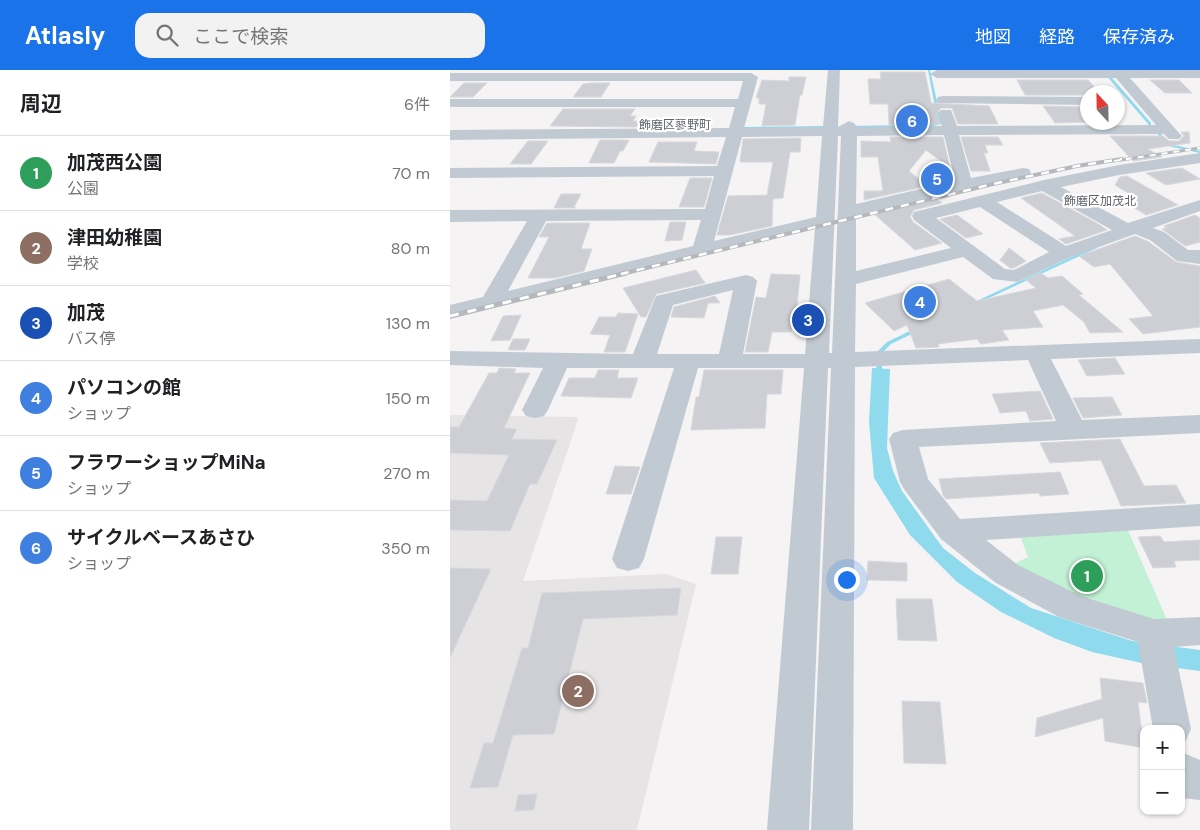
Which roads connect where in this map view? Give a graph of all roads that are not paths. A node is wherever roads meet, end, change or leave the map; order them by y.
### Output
1 (834, 70) edge
2 (936, 72) edge
3 (1117, 72) edge
4 (550, 73) edge
5 (450, 76) edge
6 (1197, 77) edge
7 (943, 100) junction
8 (1080, 101) edge
9 (1126, 101) dead end
10 (1142, 101) junction
11 (450, 103) edge
12 (525, 103) junction
13 (744, 103) junction
14 (849, 114) dead end
15 (1167, 129) junction
16 (949, 131) junction
17 (830, 132) junction
18 (849, 132) junction
19 (736, 133) junction
20 (499, 134) junction
21 (450, 135) edge
22 (1192, 145) edge
23 (1200, 158) edge
24 (724, 171) junction
25 (460, 177) edge
26 (964, 184) junction
27 (1044, 185) junction
28 (983, 200) junction
29 (712, 214) junction
30 (1193, 214) edge
31 (540, 215) junction
32 (450, 216) edge
33 (836, 216) junction
34 (1136, 230) junction
35 (702, 250) junction
36 (968, 250) junction
37 (1064, 253) junction
38 (1200, 258) edge
39 (844, 280) junction
40 (491, 302) junction
41 (450, 312) edge
42 (1200, 346) edge
43 (1036, 352) junction
44 (450, 358) edge
45 (730, 360) junction
46 (829, 360) junction
47 (642, 361) junction
48 (688, 361) junction
49 (558, 362) junction
50 (535, 410) dead end
51 (1200, 424) edge
52 (1073, 429) junction
53 (1200, 515) edge
54 (952, 531) junction
55 (628, 559) dead end
56 (1200, 632) edge
57 (1154, 633) junction
58 (1171, 725) edge
59 (1185, 779) edge
60 (1200, 780) edge
61 (788, 830) edge
62 (832, 830) edge

1 - 17 street
2 - 3 street
2 - 7 street
3 - 6 street
3 - 10 street
4 - 5 street
4 - 12 street
4 - 13 street
7 - 8 street
7 - 16 street
9 - 10 street
10 - 15 street
11 - 12 street
12 - 13 street
12 - 20 street
13 - 19 street
14 - 18 street
15 - 16 street
15 - 22 street
16 - 18 street
16 - 26 street
17 - 18 street
17 - 19 street
17 - 33 street
18 - 33 street
19 - 20 street
19 - 24 street
20 - 21 street
20 - 25 street
22 - 26 street
23 - 27 street
24 - 25 street
24 - 29 street
26 - 33 street
27 - 28 street
27 - 34 street
28 - 36 street
28 - 37 street
29 - 31 street
29 - 35 street
30 - 34 street
31 - 32 street
31 - 40 street
33 - 35 street
33 - 39 street
33 - 46 street
34 - 37 street
34 - 38 street
35 - 40 street
36 - 37 street
36 - 39 street
39 - 46 street
40 - 41 street
42 - 43 street
43 - 46 street
43 - 52 street
44 - 49 street
45 - 46 street
45 - 47 street
45 - 48 street
46 - 61 street
46 - 62 street
47 - 48 street
47 - 49 street
48 - 55 street
49 - 50 street
51 - 52 street
52 - 54 street
53 - 54 street
54 - 57 street
56 - 57 street
57 - 58 street
59 - 60 street

